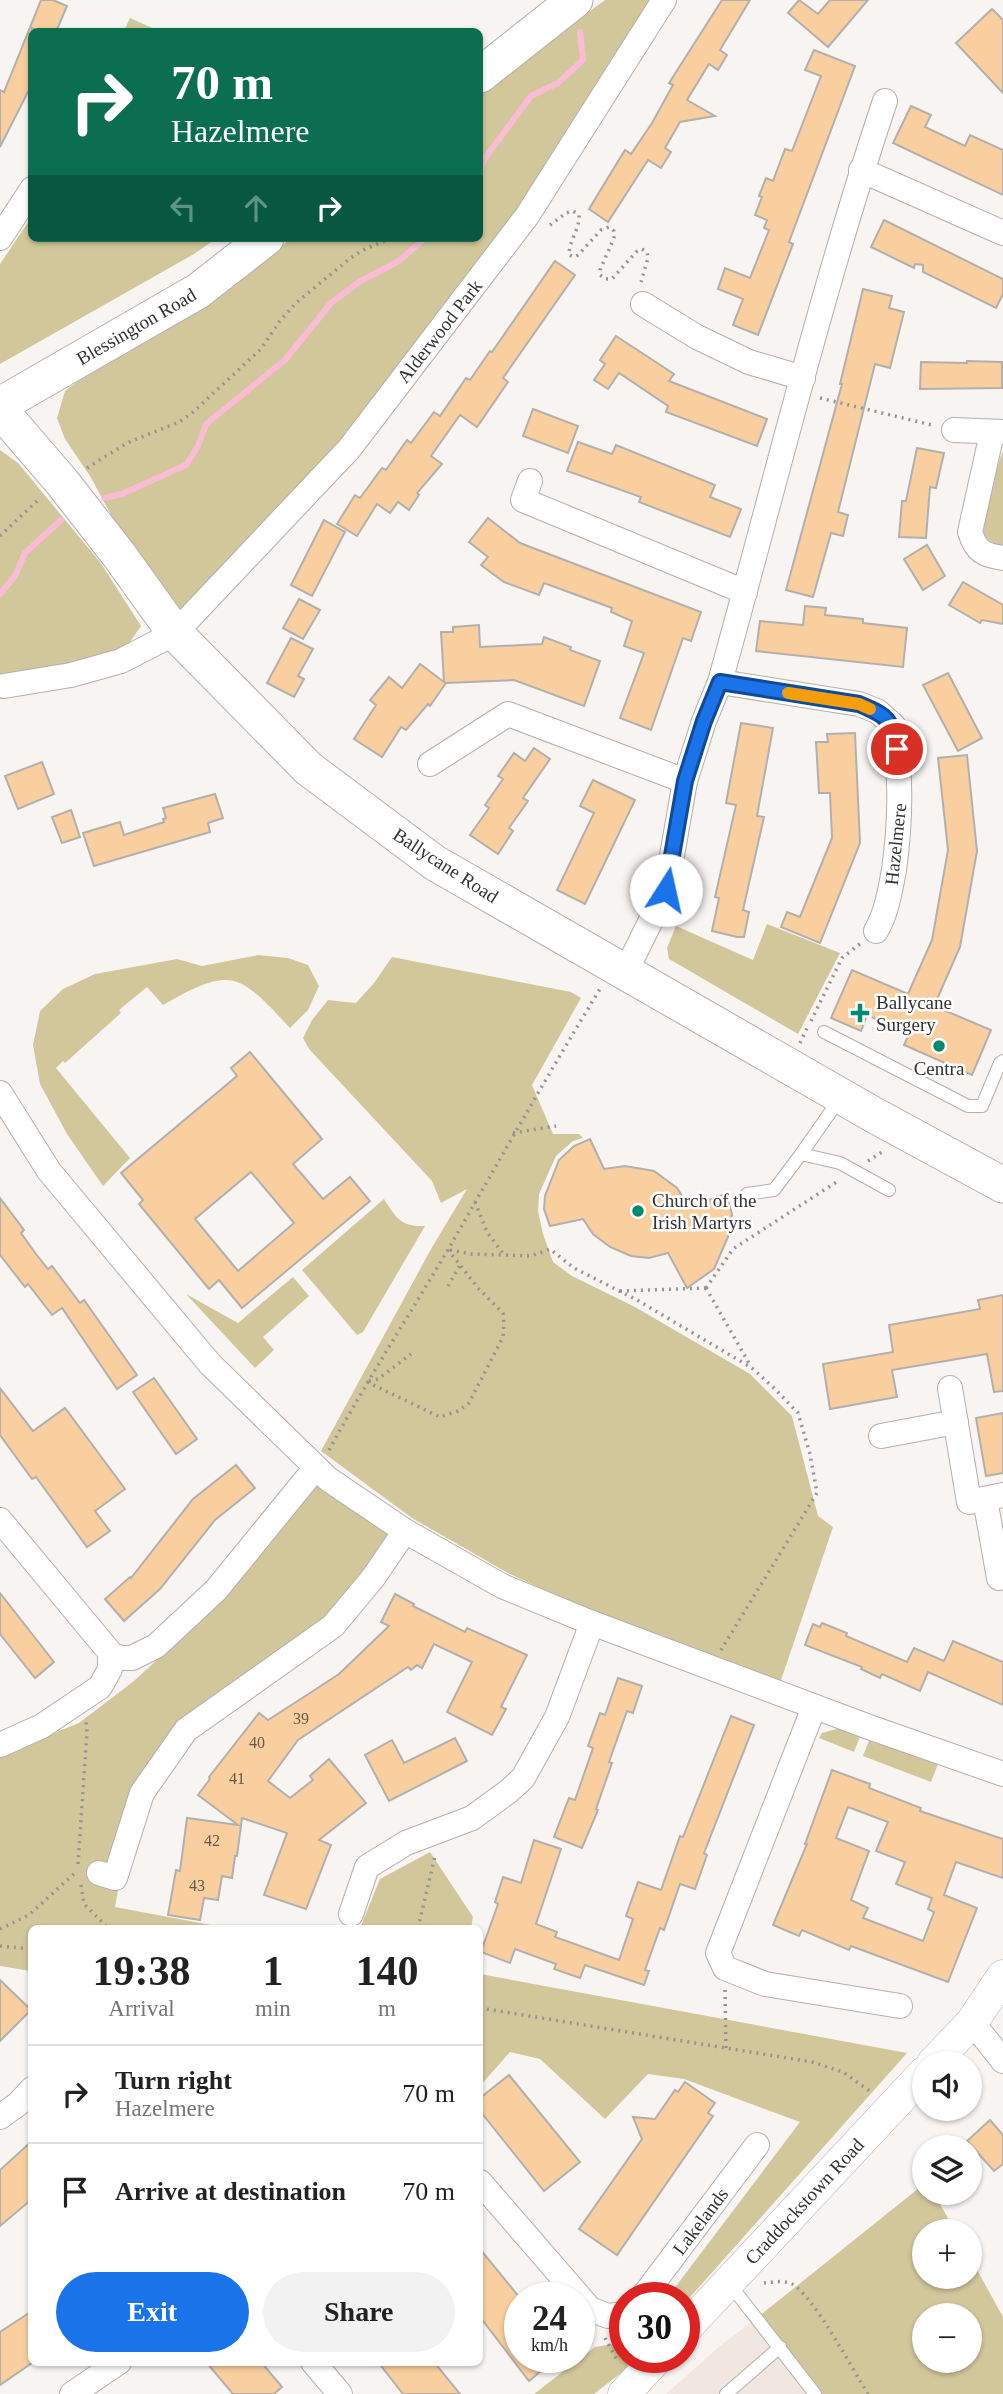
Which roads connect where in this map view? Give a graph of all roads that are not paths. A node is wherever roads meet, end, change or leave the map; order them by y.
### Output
1 (575, 0) edge
2 (664, 0) edge
3 (483, 73) edge
4 (885, 101) dead end
5 (861, 170) junction
6 (28, 195) edge
7 (1003, 233) edge
8 (0, 238) edge
9 (261, 242) edge
10 (643, 304) road end
11 (801, 385) junction
12 (0, 408) edge
13 (954, 430) road end
14 (998, 432) edge
15 (530, 481) dead end
16 (1003, 558) edge
17 (745, 592) junction
18 (175, 633) junction
19 (720, 682) junction
20 (4, 687) dead end
21 (430, 764) dead end
22 (685, 781) junction
23 (876, 931) road end
24 (619, 970) junction
25 (824, 1032) dead end
26 (1003, 1060) edge
27 (0, 1093) edge
28 (841, 1096) junction
29 (801, 1154) junction
30 (1003, 1185) edge
31 (889, 1190) dead end
32 (747, 1194) dead end
33 (950, 1388) dead end
34 (956, 1422) junction
35 (881, 1436) dead end
36 (318, 1470) junction
37 (994, 1497) edge
38 (0, 1520) edge
39 (405, 1531) junction
40 (999, 1578) dead end
41 (592, 1623) junction
42 (113, 1656) junction
43 (814, 1707) junction
44 (0, 1745) edge
45 (1003, 1774) edge
46 (88, 1872) road end
47 (351, 1914) dead end
48 (1003, 1976) edge
49 (900, 2006) dead end
50 (972, 2022) junction
51 (944, 2051) edge
52 (1003, 2061) edge
53 (912, 2087) edge
54 (28, 2093) edge
55 (0, 2117) edge
56 (757, 2145) dead end
57 (483, 2185) edge
58 (654, 2282) edge
59 (732, 2291) junction
60 (609, 2316) edge
61 (700, 2317) edge
62 (780, 2347) junction
63 (113, 2366) edge
64 (316, 2366) edge
65 (72, 2394) edge
66 (340, 2394) edge
67 (726, 2394) edge
68 (815, 2394) edge

1 - 3 main road
2 - 18 street, Alderwood Park
4 - 5 street
5 - 7 street
5 - 11 street
6 - 8 street
9 - 12 main road, Blessington Road
10 - 11 street
11 - 17 street
12 - 18 main road, Ballycane Road
13 - 14 street
14 - 16 street
15 - 17 street
17 - 19 street
18 - 20 street, Alderwood Park
18 - 24 main road, Ballycane Road
19 - 22 street
19 - 23 street, Hazelmere
21 - 22 street
22 - 24 street
24 - 28 main road, Ballycane Road
25 - 26 lane
27 - 36 street
28 - 29 lane
28 - 30 main road, Ballycane Road
29 - 31 lane
29 - 32 lane
33 - 34 street
34 - 35 street
34 - 37 street
36 - 39 street
36 - 42 street
37 - 40 street
38 - 42 street
39 - 41 street
39 - 46 street
41 - 43 street
41 - 47 street
42 - 44 street
43 - 45 street
43 - 49 street
48 - 50 street
50 - 51 street
50 - 52 street
53 - 59 street, Craddockstown Road
54 - 55 street
56 - 58 street, Lakelands
57 - 60 street
59 - 61 street, Craddockstown Road
59 - 62 lane
62 - 67 lane
62 - 68 lane
63 - 65 street
64 - 66 street

